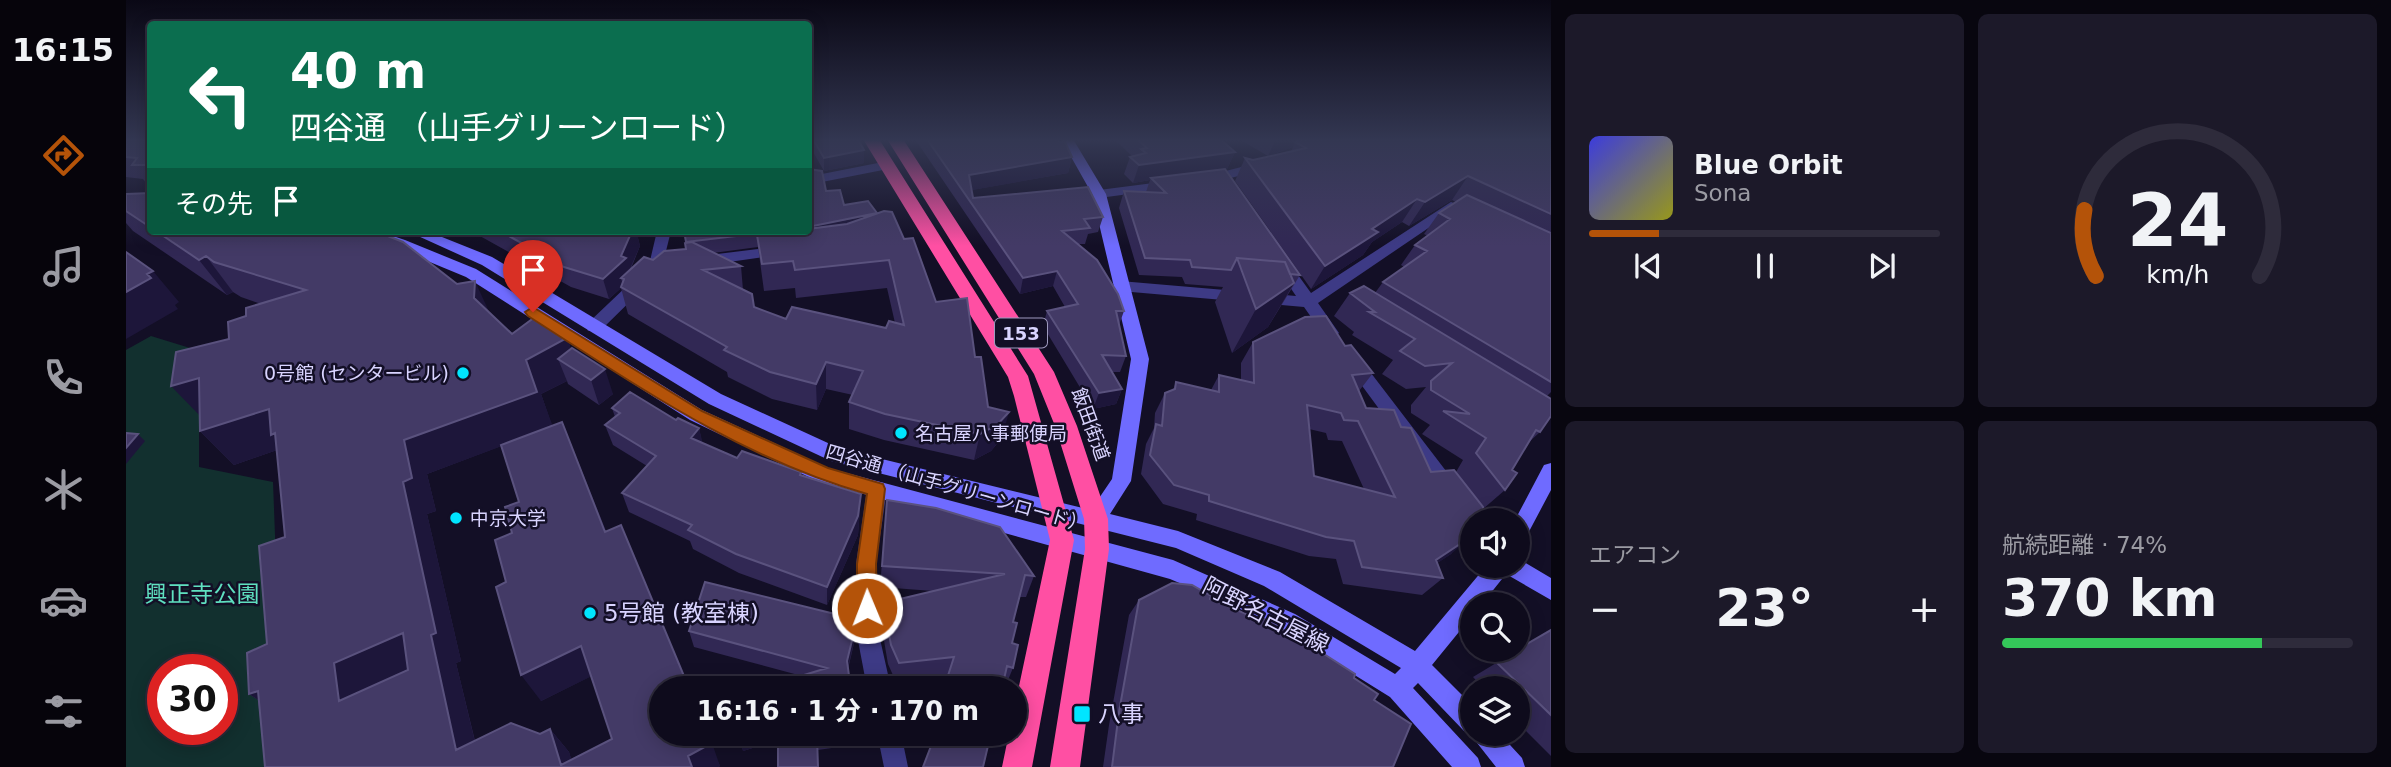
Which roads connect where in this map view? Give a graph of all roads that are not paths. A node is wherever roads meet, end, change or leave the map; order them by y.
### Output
1 (838, 175) edge
2 (894, 175) edge
3 (918, 175) edge
4 (1088, 175) edge
5 (1246, 175) edge
6 (812, 177) edge
7 (1099, 194) junction
8 (1476, 218) edge
9 (375, 235) edge
10 (424, 235) edge
11 (665, 235) edge
12 (1269, 246) edge
13 (798, 249) edge
14 (669, 265) junction
15 (1120, 286) junction
16 (1308, 302) junction
17 (594, 327) junction
18 (1551, 471) edge
19 (877, 489) junction
20 (1056, 508) junction
21 (1463, 508) edge
22 (1530, 511) edge
23 (1096, 519) junction
24 (1062, 540) junction
25 (1097, 549) junction
26 (1530, 577) edge
27 (1489, 578) edge
28 (1551, 590) edge
29 (1416, 664) junction
30 (877, 676) edge
31 (1398, 689) junction
32 (1460, 710) edge
33 (891, 746) edge
34 (1494, 746) edge
35 (895, 767) edge
36 (1017, 767) edge
37 (1065, 767) edge
38 (1469, 767) edge
39 (1513, 767) edge

1 - 6 street
2 - 20 highway, 153
3 - 23 highway, 飯田街道 / 153
4 - 7 street
5 - 7 street
7 - 15 street
8 - 16 street
9 - 19 street, 四谷通 （山手グリーンロード）
10 - 17 street, 阿野名古屋線
11 - 14 street
12 - 16 street
13 - 14 street
14 - 17 street
15 - 16 street
15 - 23 street
16 - 21 street
17 - 20 street, 阿野名古屋線
18 - 22 street
19 - 24 street, 四谷通 （山手グリーンロード）
19 - 30 street
20 - 23 street, 阿野名古屋線
20 - 24 highway, 153
23 - 25 highway, 飯田街道 / 153
23 - 29 street, 阿野名古屋線
24 - 25 street, 四谷通 （山手グリーンロード）
24 - 36 highway, 153
25 - 31 street, 阿野名古屋線
25 - 37 highway, 飯田街道 / 153
26 - 28 street
27 - 29 street
29 - 31 street
29 - 32 street, 阿野名古屋線
31 - 38 street, 阿野名古屋線
33 - 35 street
34 - 39 street

